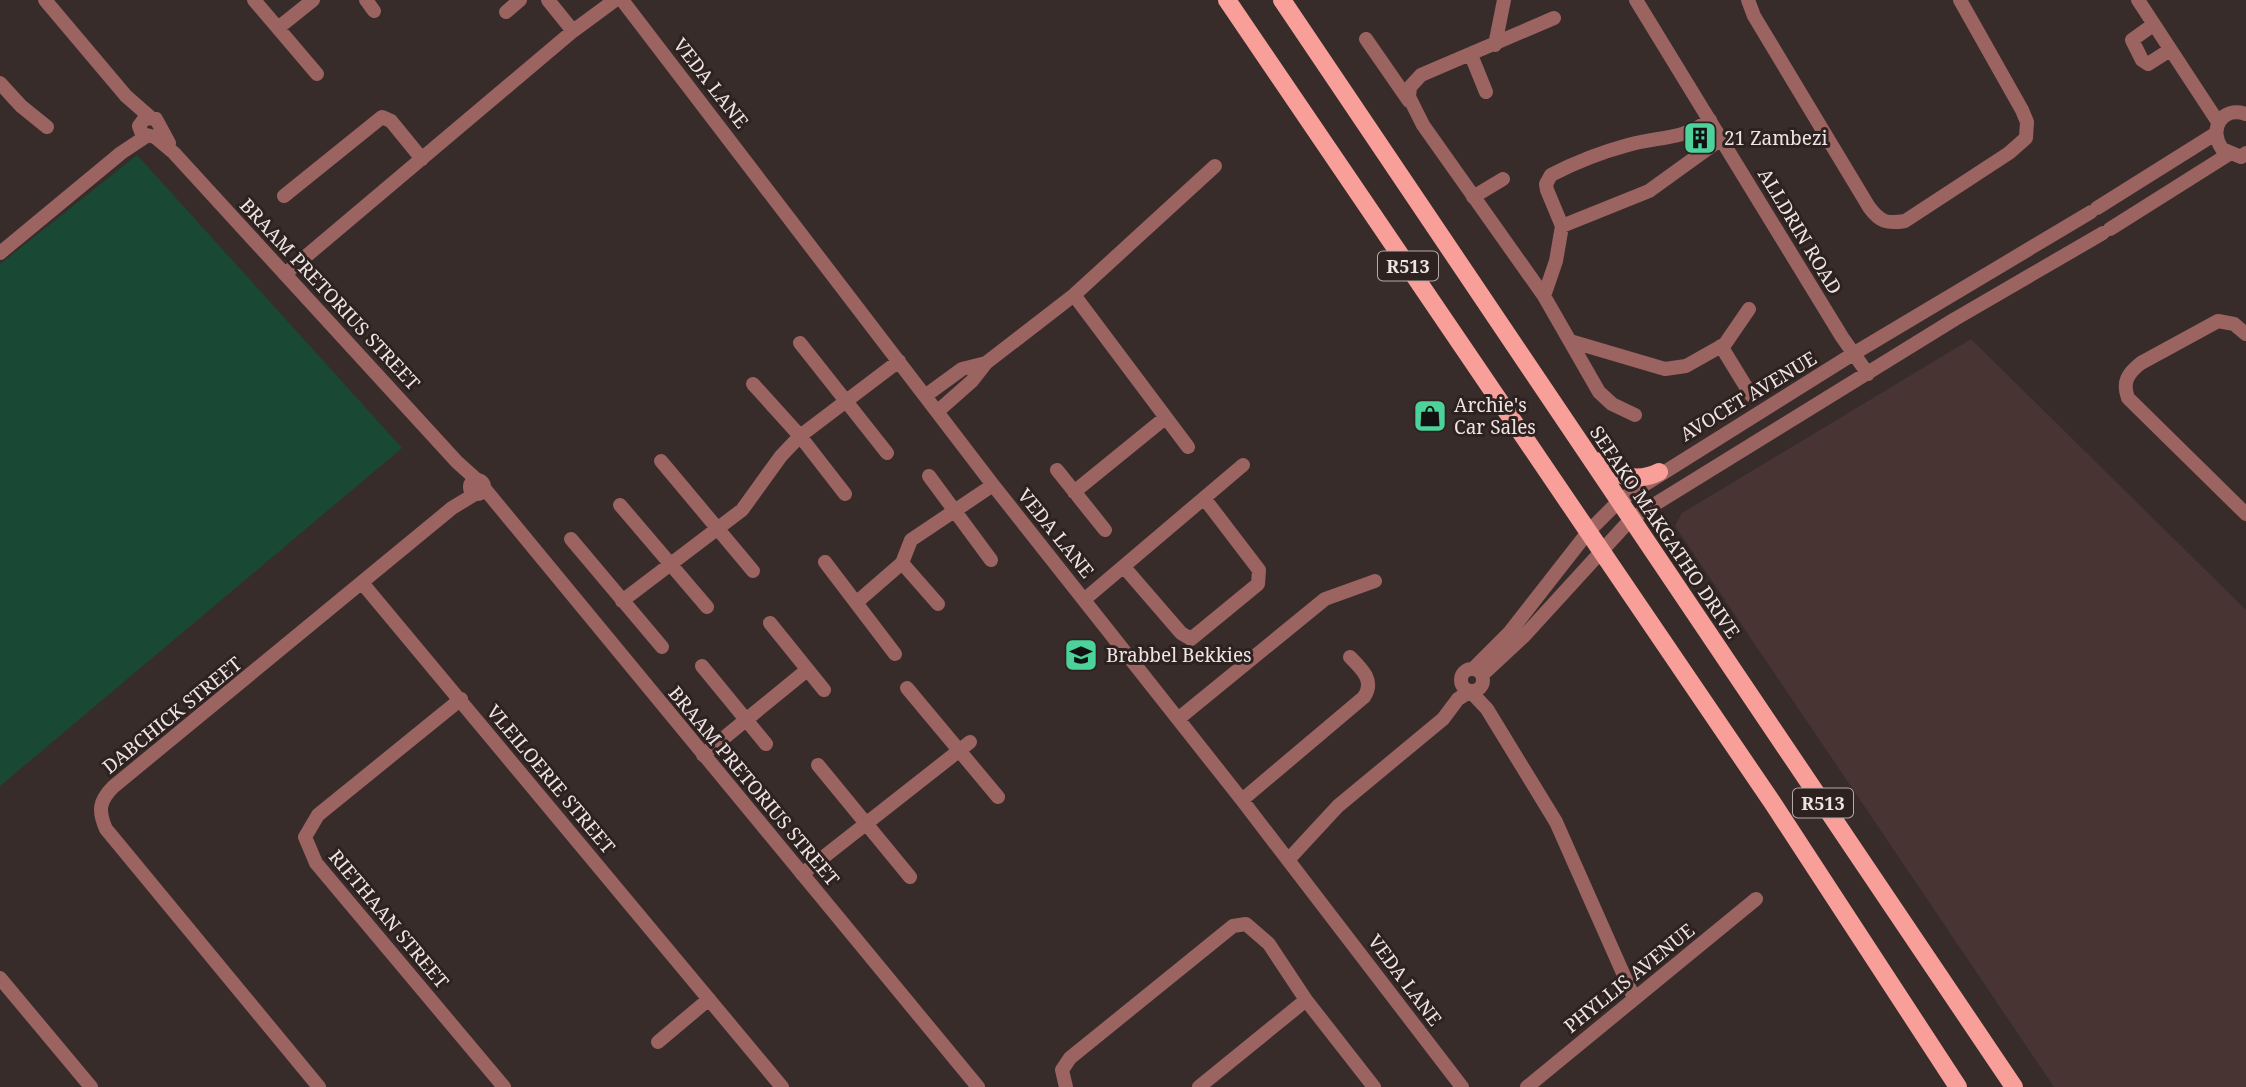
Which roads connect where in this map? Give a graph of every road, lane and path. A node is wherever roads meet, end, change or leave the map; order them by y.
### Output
1 (45, 0) edge
2 (254, 0) edge
3 (313, 0) edge
4 (520, 0) edge
5 (548, 0) edge
6 (615, 0) edge
7 (622, 0) edge
8 (1227, 0) edge
9 (1282, 0) edge
10 (1504, 0) edge
11 (1636, 0) edge
12 (1748, 0) edge
13 (1960, 0) edge
14 (2138, 0) edge
15 (506, 12) dead end
16 (1554, 18) dead end
17 (2153, 25) junction
18 (278, 28) junction
19 (573, 31) junction
20 (1366, 39) dead end
21 (1495, 45) junction
22 (2169, 50) junction
23 (1471, 55) junction
24 (317, 74) dead end
25 (0, 82) edge
26 (1486, 92) dead end
27 (2199, 92) junction
28 (1413, 107) junction
29 (2239, 113) edge
30 (1710, 120) junction
31 (47, 127) dead end
32 (2217, 128) junction
33 (149, 129) junction
34 (1721, 138) junction
35 (2241, 156) edge
36 (422, 159) junction
37 (1215, 166) dead end
38 (1503, 178) dead end
39 (284, 196) dead end
40 (1473, 197) junction
41 (1562, 226) junction
42 (0, 253) edge
43 (1556, 261) junction
44 (1525, 270) junction
45 (285, 274) junction
46 (1074, 295) junction
47 (1544, 296) junction
48 (1749, 309) dead end
49 (2246, 334) edge
50 (1570, 341) junction
51 (800, 344) dead end
52 (1721, 346) junction
53 (1853, 354) junction
54 (899, 361) junction
55 (986, 363) junction
56 (1868, 374) junction
57 (753, 384) dead end
58 (1751, 395) dead end
59 (925, 396) junction
60 (847, 402) junction
61 (937, 411) junction
62 (1635, 415) dead end
63 (1166, 418) junction
64 (800, 436) junction
65 (1582, 445) junction
66 (1188, 447) dead end
67 (887, 453) dead end
68 (661, 461) dead end
69 (1243, 465) dead end
70 (1057, 470) dead end
71 (1659, 472) junction
72 (929, 476) dead end
73 (993, 485) junction
74 (476, 488) junction
75 (1074, 492) junction
76 (845, 494) dead end
77 (1204, 498) junction
78 (1620, 499) junction
79 (620, 505) dead end
80 (954, 512) junction
81 (2246, 514) edge
82 (1631, 519) junction
83 (717, 528) junction
84 (1105, 530) dead end
85 (1588, 532) junction
86 (571, 540) dead end
87 (1600, 550) junction
88 (991, 560) dead end
89 (825, 562) dead end
90 (902, 563) junction
91 (669, 565) junction
92 (1124, 566) junction
93 (753, 571) dead end
94 (1374, 581) dead end
95 (363, 583) junction
96 (1084, 599) junction
97 (622, 601) junction
98 (857, 602) junction
99 (938, 604) dead end
100 (707, 607) dead end
101 (770, 623) dead end
102 (662, 647) dead end
103 (895, 654) dead end
104 (1350, 657) dead end
105 (702, 666) dead end
106 (807, 670) junction
107 (1471, 685) junction
108 (907, 688) dead end
109 (824, 690) dead end
110 (461, 699) junction
111 (1178, 719) junction
112 (746, 720) junction
113 (766, 744) dead end
114 (965, 746) junction
115 (703, 755) junction
116 (818, 765) dead end
117 (998, 797) dead end
118 (1242, 800) junction
119 (867, 825) junction
120 (1288, 860) junction
121 (802, 874) junction
122 (910, 877) dead end
123 (1756, 899) dead end
124 (0, 978) edge
125 (1634, 998) junction
126 (709, 999) junction
127 (1306, 1000) junction
128 (658, 1042) dead end
129 (1213, 1075) junction
130 (91, 1087) edge
131 (319, 1087) edge
132 (504, 1087) edge
133 (782, 1087) edge
134 (978, 1087) edge
135 (1066, 1087) edge
136 (1199, 1087) edge
137 (1223, 1087) edge
138 (1374, 1087) edge
139 (1462, 1087) edge
140 (1527, 1087) edge
141 (1958, 1087) edge
142 (2014, 1087) edge

1 - 33 street, BRAAM PRETORIUS STREET
2 - 18 street
3 - 18 street
4 - 15 street
5 - 19 street
6 - 19 street
7 - 54 street, VEDA LANE
8 - 85 main road, R513
9 - 65 main road, SEFAKO MAKGATHO DRIVE / R513
10 - 21 street
11 - 30 street, ALLDRIN ROAD
12 - 13 street
14 - 17 street
16 - 21 street
17 - 22 street
17 - 22 street
18 - 24 street
19 - 36 street
20 - 28 street
21 - 23 street
22 - 27 street
23 - 26 street
23 - 28 street
25 - 31 street
27 - 29 street
27 - 32 street
28 - 40 street
29 - 32 street, AVOCET AVENUE
30 - 34 street, ALLDRIN ROAD
30 - 41 street
32 - 35 street
32 - 53 street, AVOCET AVENUE
33 - 42 street
33 - 45 street, BRAAM PRETORIUS STREET
34 - 41 street
34 - 53 street, ALLDRIN ROAD
35 - 56 street
36 - 39 street
36 - 45 street
37 - 46 street
38 - 40 street
40 - 44 street
41 - 43 street
43 - 44 street
43 - 47 street
44 - 47 street
45 - 74 street, BRAAM PRETORIUS STREET
46 - 55 street
46 - 63 street
47 - 50 street
48 - 52 street
49 - 81 street
50 - 52 street
50 - 62 street
51 - 60 street
52 - 58 street
53 - 56 street, ALLDRIN ROAD
53 - 71 street, AVOCET AVENUE
54 - 59 street, VEDA LANE
54 - 60 street
55 - 59 street
55 - 61 street
56 - 82 street
57 - 64 street
59 - 61 street, VEDA LANE
60 - 64 street
60 - 67 street
61 - 73 street, VEDA LANE
63 - 66 street
63 - 75 street
64 - 76 street
64 - 83 street
65 - 71 main road
65 - 78 main road, SEFAKO MAKGATHO DRIVE / R513
68 - 83 street
69 - 77 street
70 - 75 street
71 - 78 street, AVOCET AVENUE
72 - 80 street
73 - 80 street
73 - 96 street, VEDA LANE
74 - 95 street, DABCHICK STREET
74 - 115 street, BRAAM PRETORIUS STREET
75 - 84 street
77 - 92 street
77 - 92 street
78 - 82 main road, SEFAKO MAKGATHO DRIVE / R513
78 - 85 street, AVOCET AVENUE
79 - 91 street
80 - 88 street
80 - 90 street
82 - 87 street
82 - 142 main road, SEFAKO MAKGATHO DRIVE / R513
83 - 91 street
83 - 93 street
85 - 87 main road, R513
85 - 107 street, AVOCET AVENUE
86 - 97 street
87 - 107 street
87 - 141 main road, R513
89 - 98 street
90 - 98 street
90 - 99 street
91 - 97 street
91 - 100 street
92 - 96 street
94 - 111 street
95 - 110 street, VLEILOERIE STREET
95 - 131 street, DABCHICK STREET
96 - 111 street, VEDA LANE
97 - 102 street
98 - 103 street
101 - 106 street
104 - 118 street
105 - 112 street
106 - 109 street
106 - 112 street
107 - 120 street
107 - 125 street
108 - 114 street
110 - 126 street, VLEILOERIE STREET
110 - 132 street, RIETHAAN STREET
111 - 118 street, VEDA LANE
112 - 113 street
112 - 115 street
114 - 117 street
114 - 119 street
115 - 121 street, BRAAM PRETORIUS STREET
116 - 119 street
118 - 120 street, VEDA LANE
119 - 121 street
119 - 122 street
120 - 139 street, VEDA LANE
121 - 134 street, BRAAM PRETORIUS STREET
123 - 125 street, PHYLLIS AVENUE
124 - 130 street
125 - 140 street, PHYLLIS AVENUE
126 - 128 street
126 - 133 street, VLEILOERIE STREET
127 - 129 street
127 - 135 street
127 - 138 street
129 - 136 street
129 - 137 street

